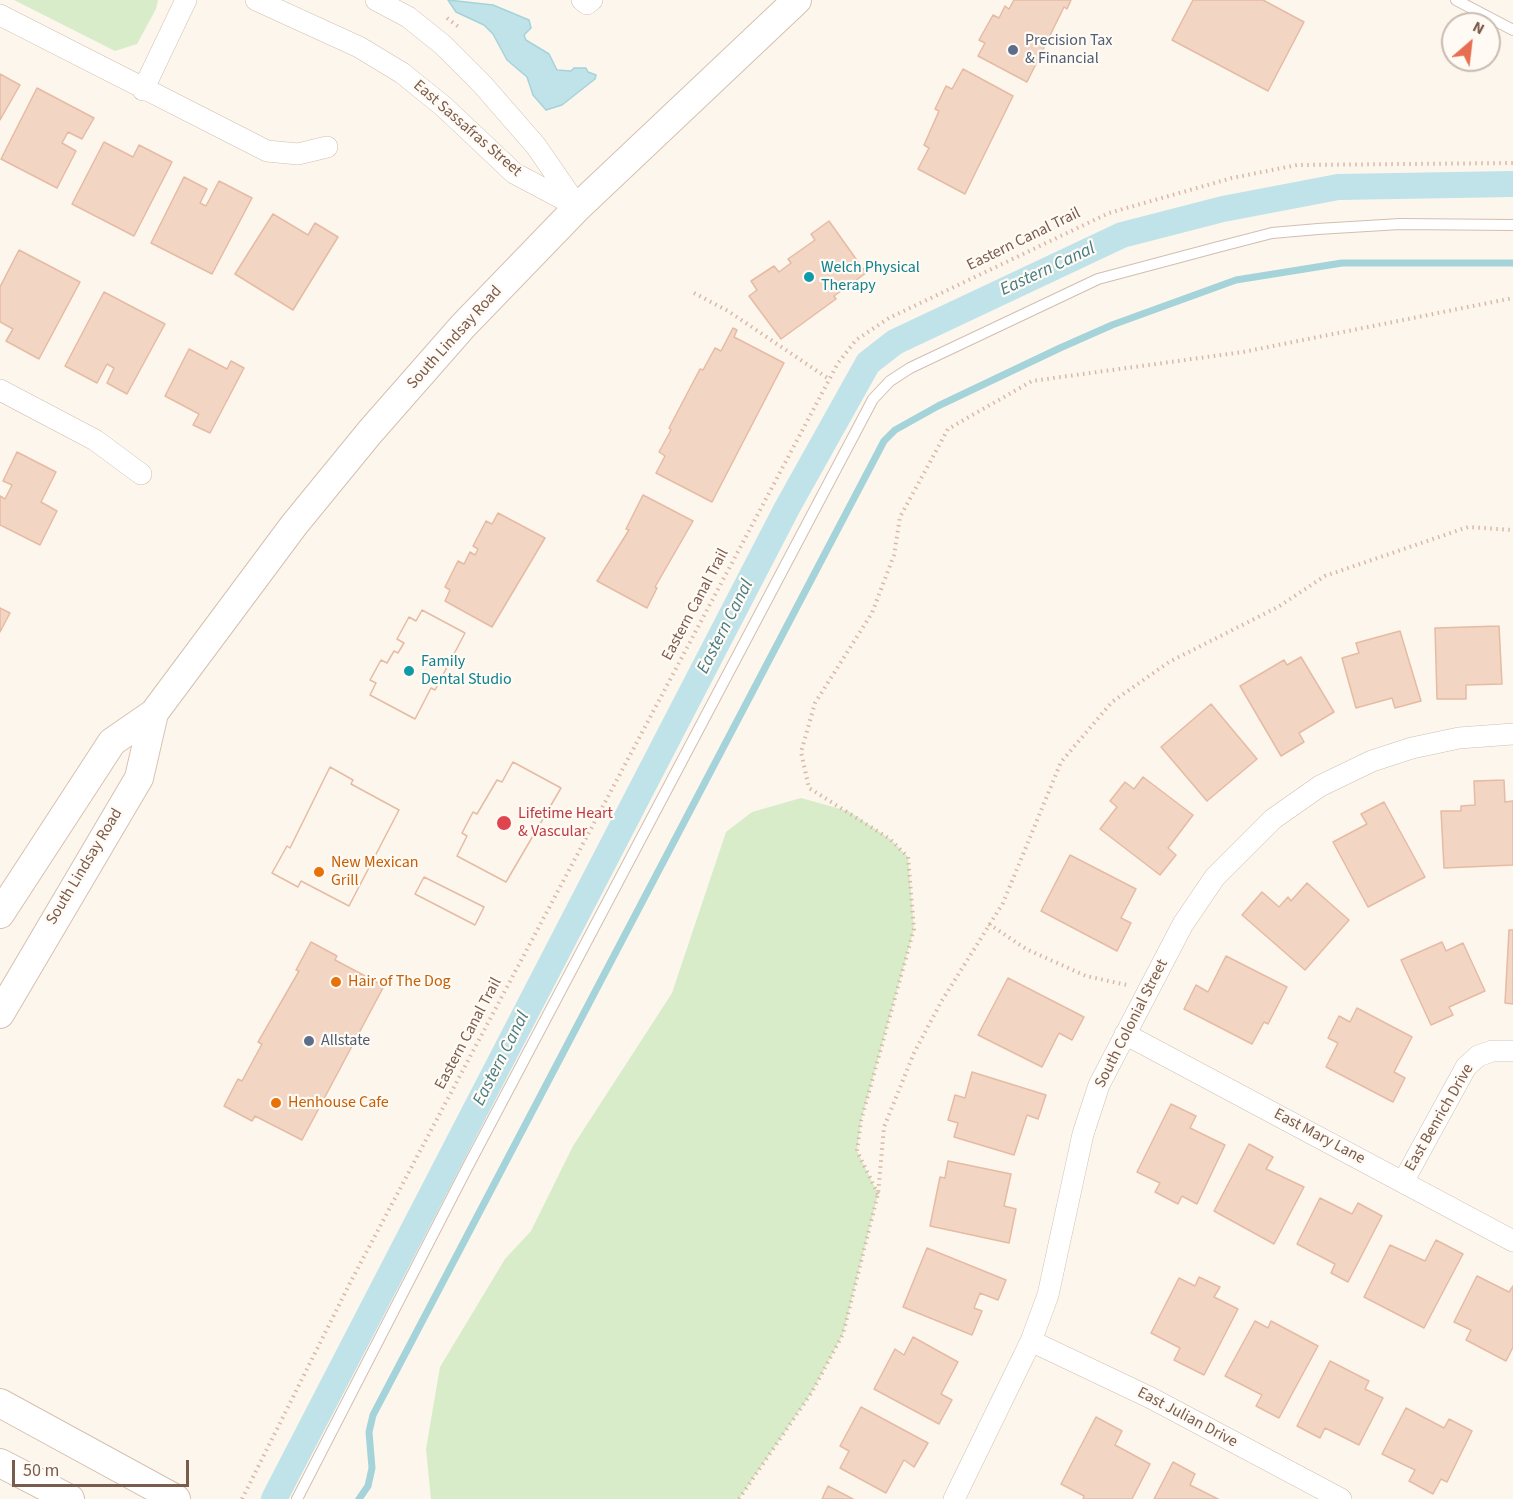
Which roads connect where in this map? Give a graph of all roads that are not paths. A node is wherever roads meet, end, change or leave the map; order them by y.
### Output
1 (186, 0) edge
2 (256, 0) edge
3 (375, 0) edge
4 (797, 0) edge
5 (1456, 0) edge
6 (0, 15) edge
7 (1513, 30) edge
8 (143, 90) junction
9 (327, 147) dead end
10 (578, 207) junction
11 (1513, 225) edge
12 (0, 390) edge
13 (141, 474) dead end
14 (154, 713) junction
15 (1513, 734) edge
16 (0, 914) edge
17 (0, 1014) edge
18 (1125, 1034) junction
19 (1513, 1051) edge
20 (1403, 1182) junction
21 (1513, 1241) edge
22 (1031, 1341) junction
23 (0, 1404) edge
24 (0, 1463) edge
25 (70, 1499) edge
26 (176, 1499) edge
27 (297, 1499) edge
28 (954, 1499) edge
29 (1341, 1499) edge

1 - 8 street
2 - 10 street, East Sassafras Street
3 - 10 street, East Sassafras Street
4 - 10 main road, South Lindsay Road
5 - 7 lane
6 - 8 street
8 - 9 street
10 - 14 main road, South Lindsay Road
11 - 27 lane
12 - 13 street
14 - 16 main road, South Lindsay Road
14 - 17 main road, South Lindsay Road
15 - 18 street, South Colonial Street
18 - 20 street, East Mary Lane
18 - 22 street, South Colonial Street
19 - 20 street, East Benrich Drive
20 - 21 street, East Mary Lane
22 - 28 street, South Colonial Street
22 - 29 street, East Julian Drive
23 - 26 main road
24 - 25 main road

